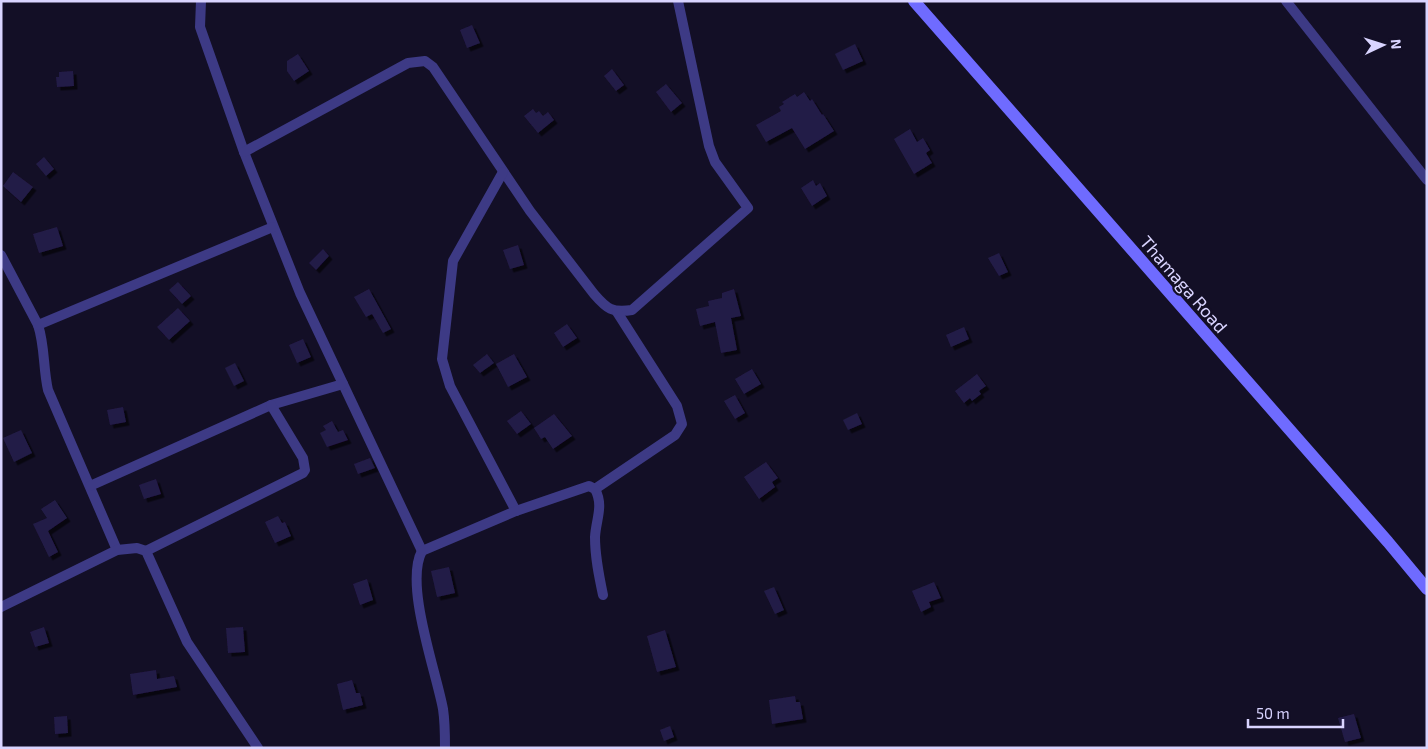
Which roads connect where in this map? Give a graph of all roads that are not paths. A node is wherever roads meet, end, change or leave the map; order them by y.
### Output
1 (201, 1) edge
2 (678, 1) edge
3 (914, 1) edge
4 (1286, 1) edge
5 (244, 152) junction
6 (503, 172) junction
7 (1427, 180) edge
8 (273, 227) junction
9 (1, 255) edge
10 (617, 312) junction
11 (38, 325) junction
12 (343, 384) junction
13 (271, 405) junction
14 (90, 486) junction
15 (595, 488) junction
16 (516, 511) junction
17 (118, 550) junction
18 (146, 551) junction
19 (422, 551) junction
20 (1427, 590) edge
21 (603, 595) dead end
22 (1, 607) edge
23 (258, 748) edge
24 (445, 748) edge

1 - 5 street
2 - 10 street
3 - 20 main road, Thamaga Road
4 - 7 street
5 - 6 street
5 - 8 street
6 - 10 street
6 - 16 street
8 - 11 street
8 - 12 street
9 - 11 street
10 - 15 street
11 - 14 street
12 - 13 street
12 - 19 street
13 - 14 street
13 - 18 street
14 - 17 street
15 - 16 street
15 - 21 street
16 - 19 street
17 - 18 street
17 - 22 street
18 - 23 street
19 - 24 street

